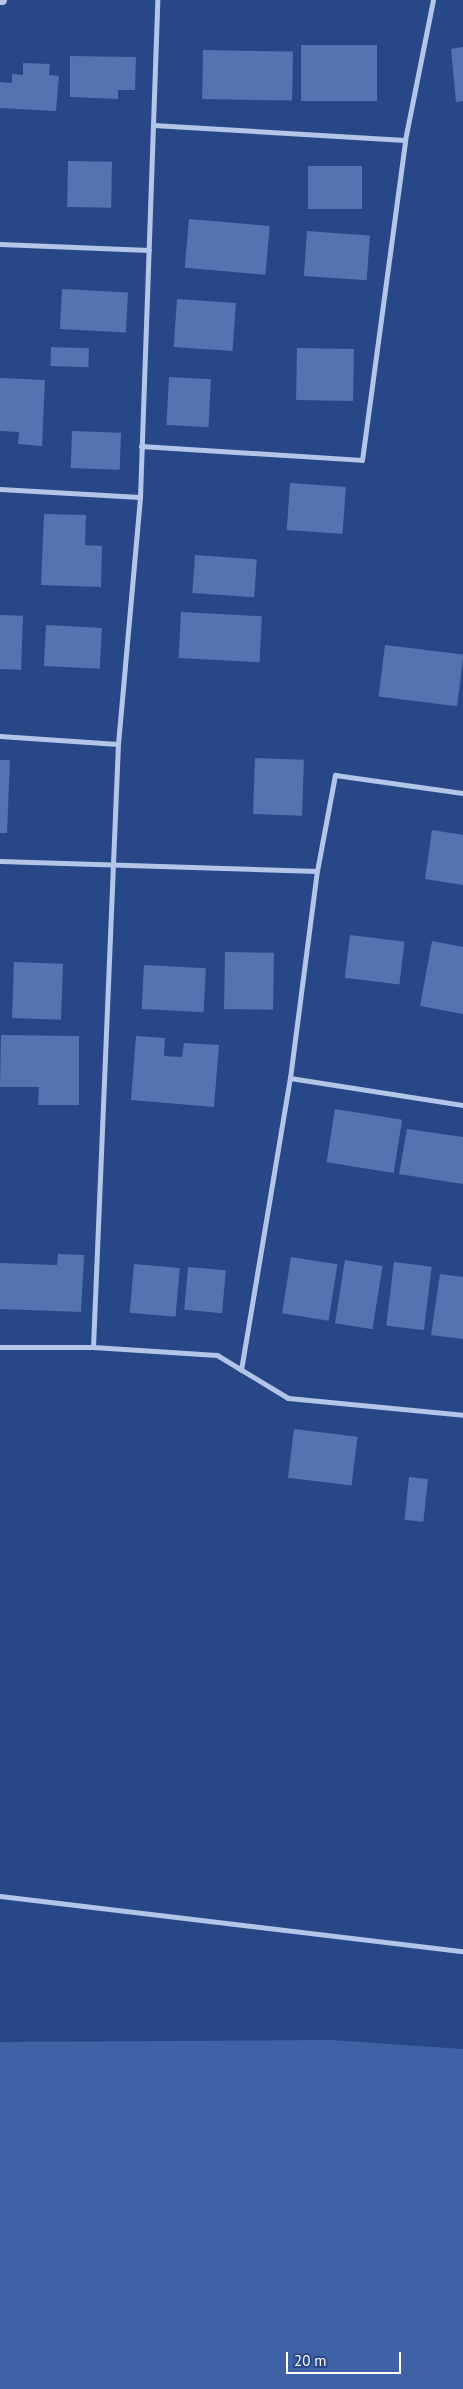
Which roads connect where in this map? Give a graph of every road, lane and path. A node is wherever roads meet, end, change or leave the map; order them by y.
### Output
1 (157, 0) edge
2 (433, 0) edge
3 (153, 125) junction
4 (405, 140) junction
5 (0, 244) edge
6 (149, 250) junction
7 (141, 446) junction
8 (0, 489) edge
9 (140, 497) junction
10 (0, 736) edge
11 (118, 744) junction
12 (463, 792) edge
13 (0, 861) edge
14 (114, 863) junction
15 (317, 871) junction
16 (290, 1078) junction
17 (463, 1105) edge
18 (0, 1347) edge
19 (93, 1347) junction
20 (242, 1370) junction
21 (463, 1415) edge
22 (0, 1896) edge
23 (463, 1952) edge

1 - 3 street
2 - 4 street
3 - 4 street
3 - 6 street
4 - 7 street
5 - 6 street
6 - 7 street
7 - 9 street
8 - 9 street
9 - 11 street
10 - 11 street
11 - 14 street
12 - 15 street
13 - 14 street
14 - 15 street
14 - 19 street
15 - 16 street
16 - 17 street
16 - 20 street
18 - 19 street
19 - 20 street
20 - 21 street
22 - 23 street

